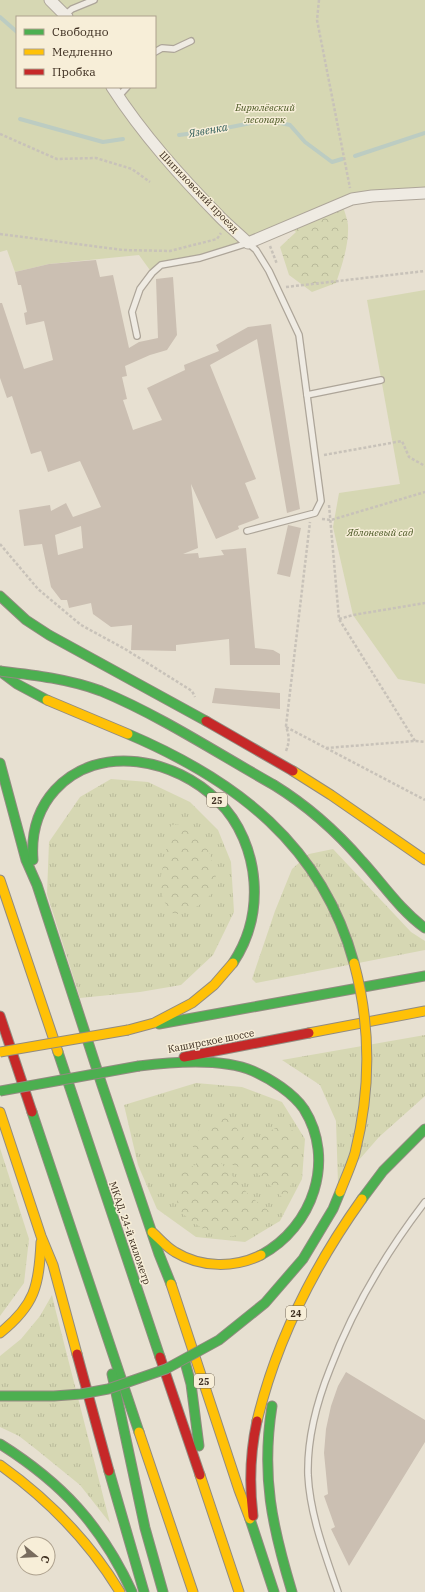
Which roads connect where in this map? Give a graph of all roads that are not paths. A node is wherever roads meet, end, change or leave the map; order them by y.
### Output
1 (50, 0) edge
2 (94, 0) edge
3 (66, 16) edge
4 (191, 41) dead end
5 (156, 51) edge
6 (113, 88) edge
7 (126, 88) edge
8 (118, 97) junction
9 (425, 192) edge
10 (248, 243) junction
11 (137, 336) dead end
12 (381, 380) dead end
13 (307, 395) junction
14 (247, 531) dead end
15 (0, 596) edge
16 (0, 671) edge
17 (0, 763) edge
18 (425, 860) edge
19 (0, 880) edge
20 (36, 885) junction
21 (425, 928) edge
22 (425, 976) edge
23 (425, 1011) edge
24 (0, 1016) edge
25 (150, 1025) junction
26 (0, 1052) edge
27 (152, 1064) junction
28 (0, 1091) edge
29 (0, 1112) edge
30 (425, 1129) edge
31 (425, 1202) edge
32 (151, 1231) junction
33 (41, 1236) junction
34 (159, 1254) junction
35 (98, 1309) junction
36 (0, 1333) edge
37 (285, 1338) junction
38 (0, 1396) edge
39 (0, 1444) edge
40 (0, 1466) edge
41 (206, 1494) junction
42 (255, 1532) junction
43 (120, 1592) edge
44 (132, 1592) edge
45 (144, 1592) edge
46 (163, 1592) edge
47 (192, 1592) edge
48 (239, 1592) edge
49 (274, 1592) edge
50 (292, 1592) edge
51 (338, 1592) edge

1 - 3 street
2 - 3 lane
4 - 5 lane
6 - 8 street, Шипиловский проезд
7 - 8 lane
8 - 10 street, Шипиловский проезд
9 - 10 street
10 - 11 lane
10 - 13 lane
12 - 13 lane
13 - 14 lane
15 - 18 main road
16 - 21 main road, bridge
16 - 38 main road, bridge
17 - 20 main road
19 - 41 main road, МКАД, 24-й километр
20 - 25 main road, 25
20 - 32 main road
22 - 25 main road
23 - 27 main road, Каширское шоссе
24 - 35 main road
25 - 26 main road, bridge
27 - 28 main road, Каширское шоссе, bridge
27 - 32 main road
29 - 33 main road
30 - 37 main road, 24
31 - 51 lane
32 - 34 main road, 25
33 - 36 main road
33 - 45 main road
34 - 41 main road
34 - 42 main road, 25
35 - 46 main road
35 - 47 main road
37 - 42 main road, 24
37 - 50 main road, 24
39 - 44 main road
40 - 43 main road
41 - 48 main road, МКАД, 24-й километр
42 - 49 main road, 24

